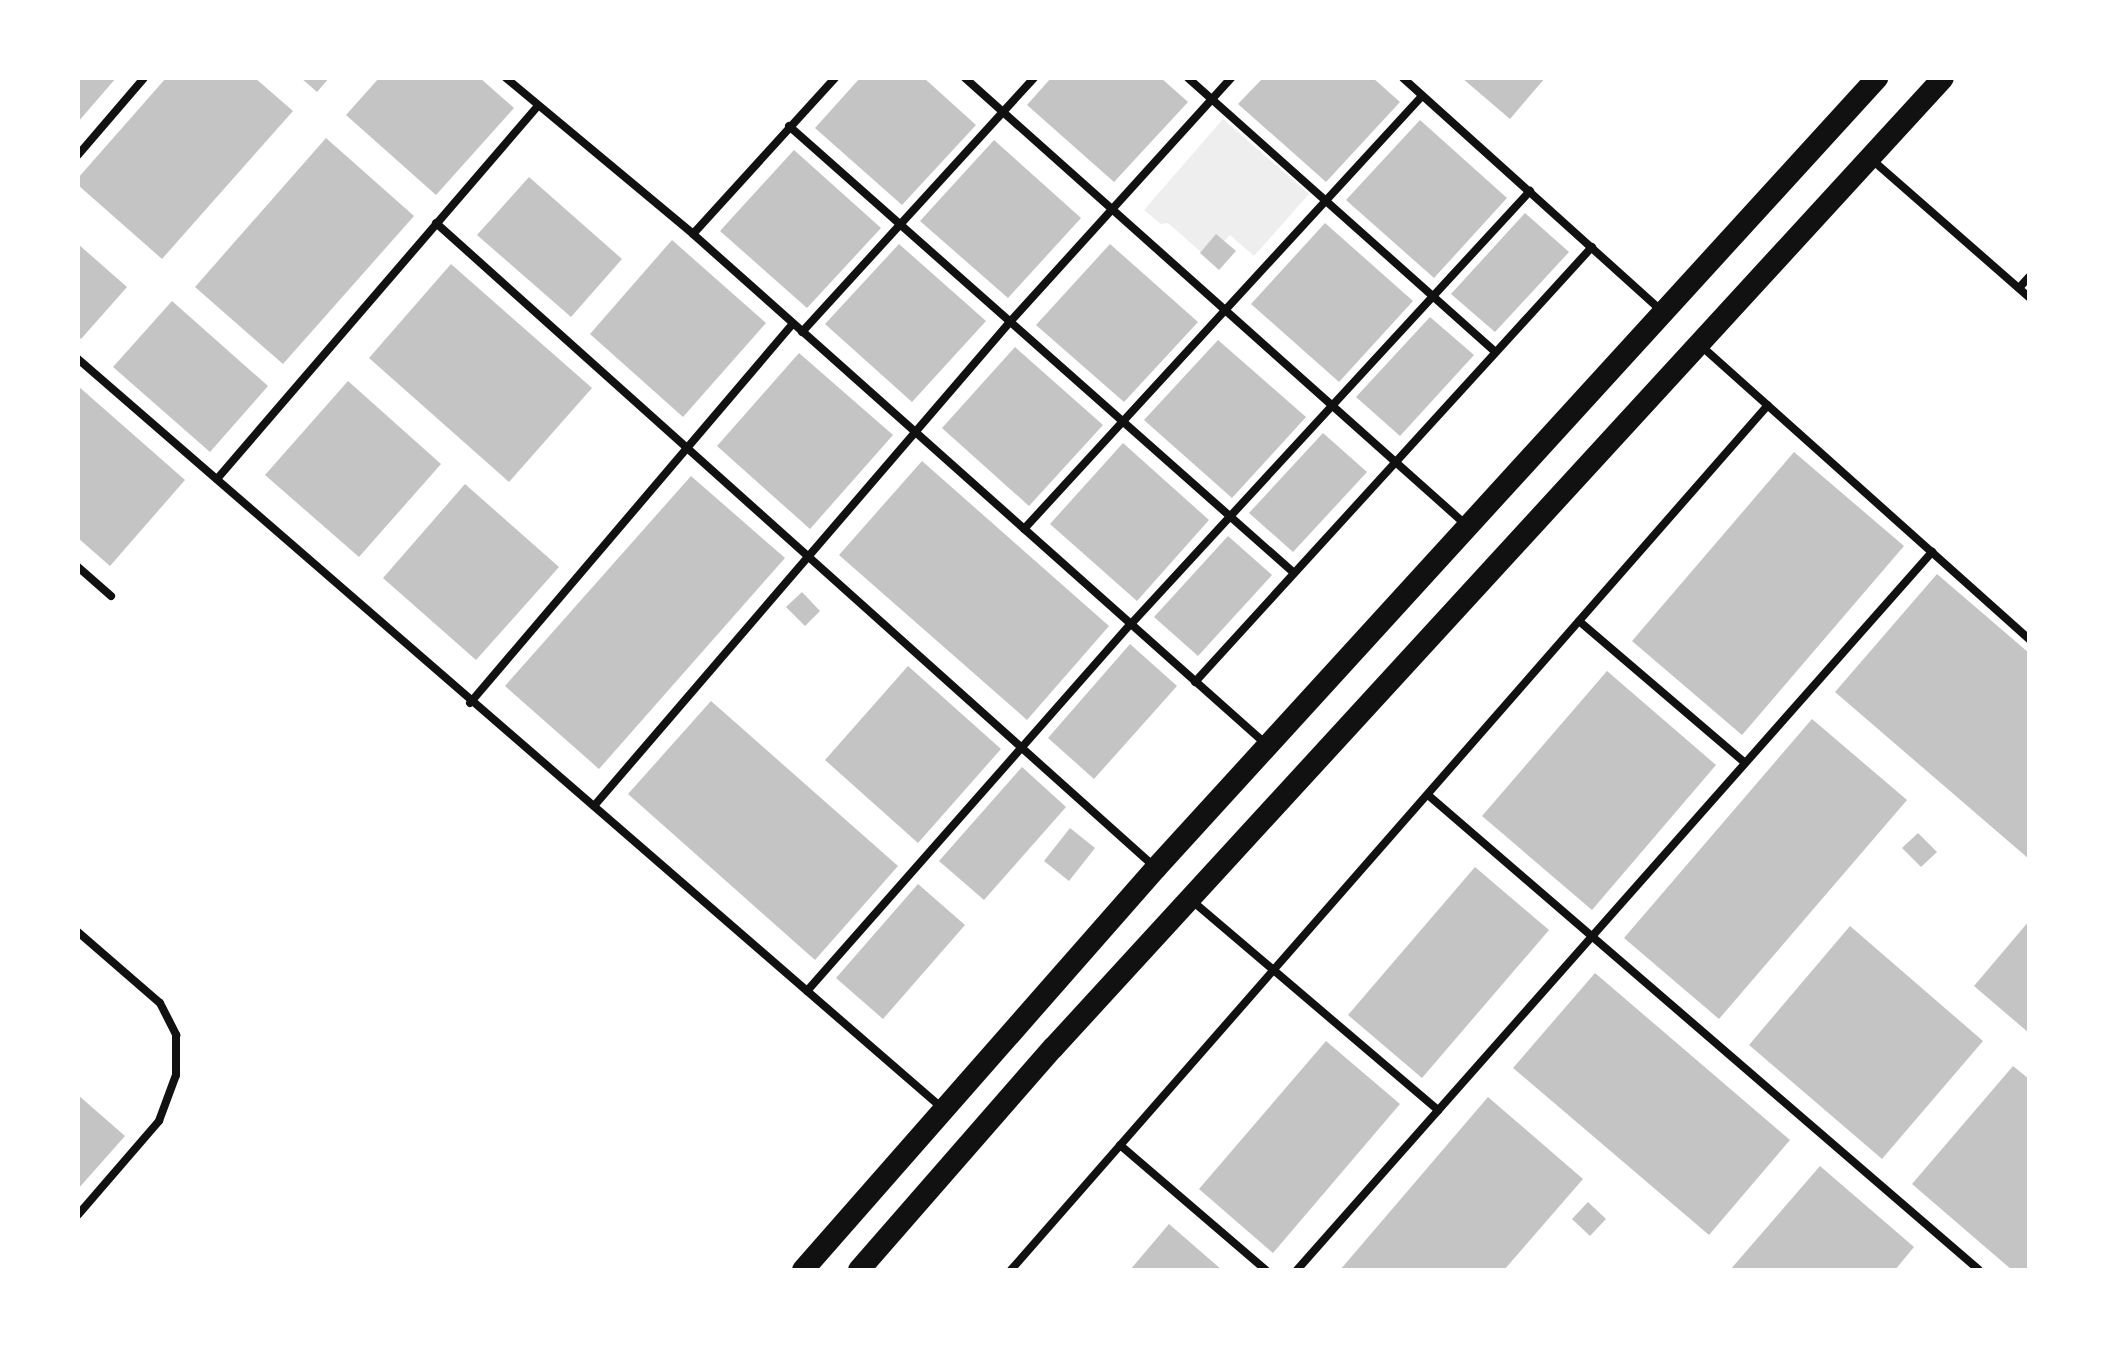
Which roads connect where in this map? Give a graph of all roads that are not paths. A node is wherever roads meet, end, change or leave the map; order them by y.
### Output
1 (144, 78) edge
2 (506, 78) edge
3 (835, 78) edge
4 (965, 78) edge
5 (1034, 78) edge
6 (1188, 78) edge
7 (1231, 78) edge
8 (1403, 78) edge
9 (1877, 78) edge
10 (1943, 78) edge
11 (1422, 96) junction
12 (1212, 99) junction
13 (537, 107) junction
14 (1003, 114) junction
15 (789, 126) junction
16 (78, 155) edge
17 (1870, 157) junction
18 (1530, 191) junction
19 (1326, 201) junction
20 (1110, 210) junction
21 (900, 222) junction
22 (436, 223) junction
23 (693, 234) junction
24 (1592, 247) junction
25 (2029, 277) edge
26 (2019, 288) junction
27 (1433, 296) junction
28 (2029, 297) edge
29 (1226, 310) junction
30 (1664, 312) junction
31 (1009, 323) junction
32 (792, 324) junction
33 (802, 332) junction
34 (1699, 343) junction
35 (1495, 352) junction
36 (78, 359) edge
37 (1333, 405) junction
38 (1768, 405) junction
39 (1122, 423) junction
40 (915, 432) junction
41 (685, 447) junction
42 (1394, 460) junction
43 (217, 479) junction
44 (1231, 517) junction
45 (1469, 527) junction
46 (1024, 529) junction
47 (1932, 552) junction
48 (809, 560) junction
49 (78, 567) edge
50 (1293, 572) junction
51 (111, 596) dead end
52 (1579, 621) junction
53 (1131, 624) junction
54 (2029, 639) edge
55 (1195, 682) junction
56 (470, 703) junction
57 (1268, 746) junction
58 (1021, 748) junction
59 (1744, 762) junction
60 (1428, 795) junction
61 (594, 806) junction
62 (1156, 868) junction
63 (1190, 898) junction
64 (78, 932) edge
65 (1593, 933) junction
66 (1273, 971) junction
67 (807, 991) junction
68 (941, 1107) junction
69 (1438, 1110) junction
70 (1120, 1145) junction
71 (78, 1215) edge
72 (803, 1270) edge
73 (859, 1270) edge
74 (1011, 1270) edge
75 (1266, 1270) edge
76 (1297, 1270) edge
77 (1979, 1270) edge

1 - 16 street
2 - 13 street
3 - 15 street
4 - 14 street
5 - 14 street
6 - 12 street
7 - 12 street
8 - 11 street
9 - 30 highway
10 - 17 highway
11 - 18 street
11 - 19 street
12 - 19 street
12 - 20 street
13 - 22 street
13 - 23 street
14 - 20 street
14 - 21 street
15 - 21 street
15 - 23 street
17 - 26 street
17 - 34 highway
18 - 24 street
18 - 27 street
19 - 27 street
19 - 29 street
20 - 29 street
20 - 31 street
21 - 31 street
21 - 33 street
22 - 41 street
22 - 43 street
23 - 32 street
24 - 30 street
24 - 35 street
25 - 26 street
26 - 28 street
27 - 35 street
27 - 37 street
29 - 37 street
29 - 39 street
30 - 45 highway
31 - 39 street
31 - 40 street
32 - 33 street
32 - 41 street
33 - 40 street
34 - 38 street
34 - 63 highway
35 - 42 street
36 - 43 street
37 - 42 street
37 - 44 street
38 - 47 street
38 - 52 street
39 - 44 street
39 - 46 street
40 - 46 street
40 - 48 street
41 - 48 street
41 - 56 street
42 - 45 street
42 - 50 street
43 - 56 street
44 - 50 street
44 - 53 street
45 - 57 highway
46 - 53 street
47 - 54 street
47 - 59 street
48 - 58 street
48 - 61 street
49 - 51 street
50 - 55 street
52 - 59 street
52 - 60 street
53 - 55 street
53 - 58 street
55 - 57 street
56 - 61 street
57 - 62 highway
58 - 62 street
58 - 67 street
59 - 65 street
60 - 65 street
60 - 66 street
61 - 67 street
62 - 68 highway
63 - 66 street
63 - 73 highway
64 - 71 street
65 - 69 street
65 - 77 street
66 - 69 street
66 - 70 street
67 - 68 street
68 - 72 highway
69 - 76 street
70 - 74 street
70 - 75 street

